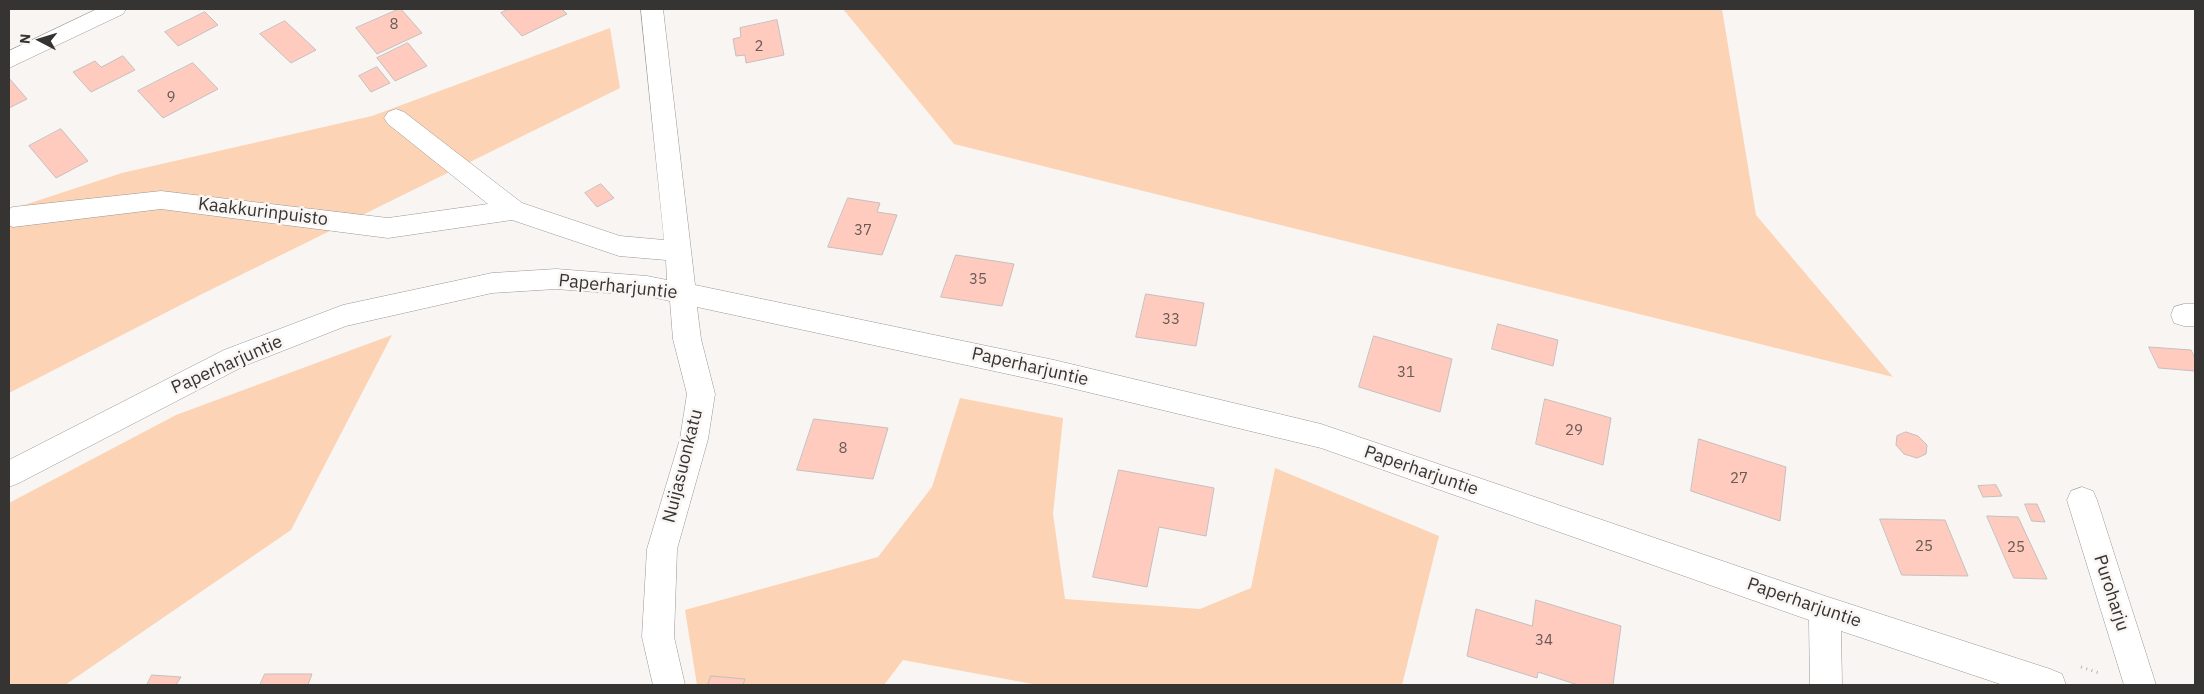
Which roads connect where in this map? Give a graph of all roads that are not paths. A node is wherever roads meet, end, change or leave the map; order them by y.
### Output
1 (115, 9) edge
2 (652, 9) edge
3 (9, 60) edge
4 (396, 118) dead end
5 (513, 210) junction
6 (13, 217) dead end
7 (679, 250) junction
8 (683, 293) junction
9 (9, 474) edge
10 (2082, 500) dead end
11 (1825, 611) junction
12 (668, 685) edge
13 (1826, 685) edge
14 (2050, 685) edge
15 (2140, 685) edge

1 - 3 street
2 - 7 street, Nuijasuonkatu
4 - 5 street, Kaakkurinpuisto
5 - 6 street, Kaakkurinpuisto
5 - 7 street, Kaakkurinpuisto
7 - 8 street, Nuijasuonkatu
8 - 9 street, Paperharjuntie
8 - 11 street, Paperharjuntie
8 - 12 street, Nuijasuonkatu
10 - 15 street, Puroharju
11 - 13 street
11 - 14 street, Paperharjuntie

